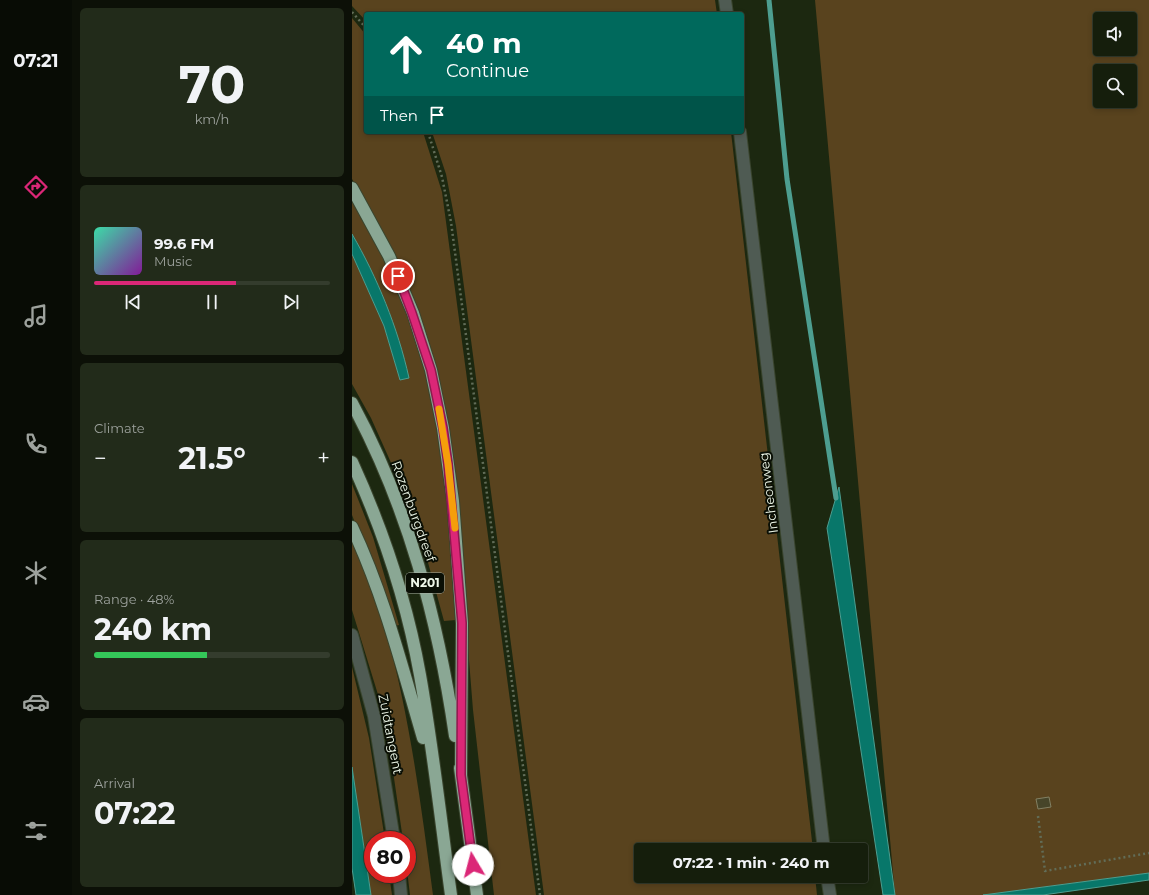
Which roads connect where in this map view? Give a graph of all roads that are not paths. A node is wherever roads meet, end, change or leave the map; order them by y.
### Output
1 (725, 0) edge
2 (727, 12) edge
3 (740, 134) edge
4 (352, 188) edge
5 (352, 403) edge
6 (352, 462) edge
7 (352, 527) edge
8 (352, 635) edge
9 (461, 775) junction
10 (435, 780) junction
11 (393, 831) edge
12 (823, 843) edge
13 (400, 883) edge
14 (828, 883) edge
15 (401, 895) edge
16 (450, 895) edge
17 (477, 895) edge
18 (830, 895) edge

1 - 2 street
3 - 12 street, Incheonweg
4 - 9 highway, N201
5 - 9 highway, Rozenburgdreef / N201
6 - 10 highway, N201
7 - 10 highway, N201
8 - 11 street, Zuidtangent
9 - 17 highway, Rozenburgdreef / N201
10 - 16 highway, N201
13 - 15 street
14 - 18 street

